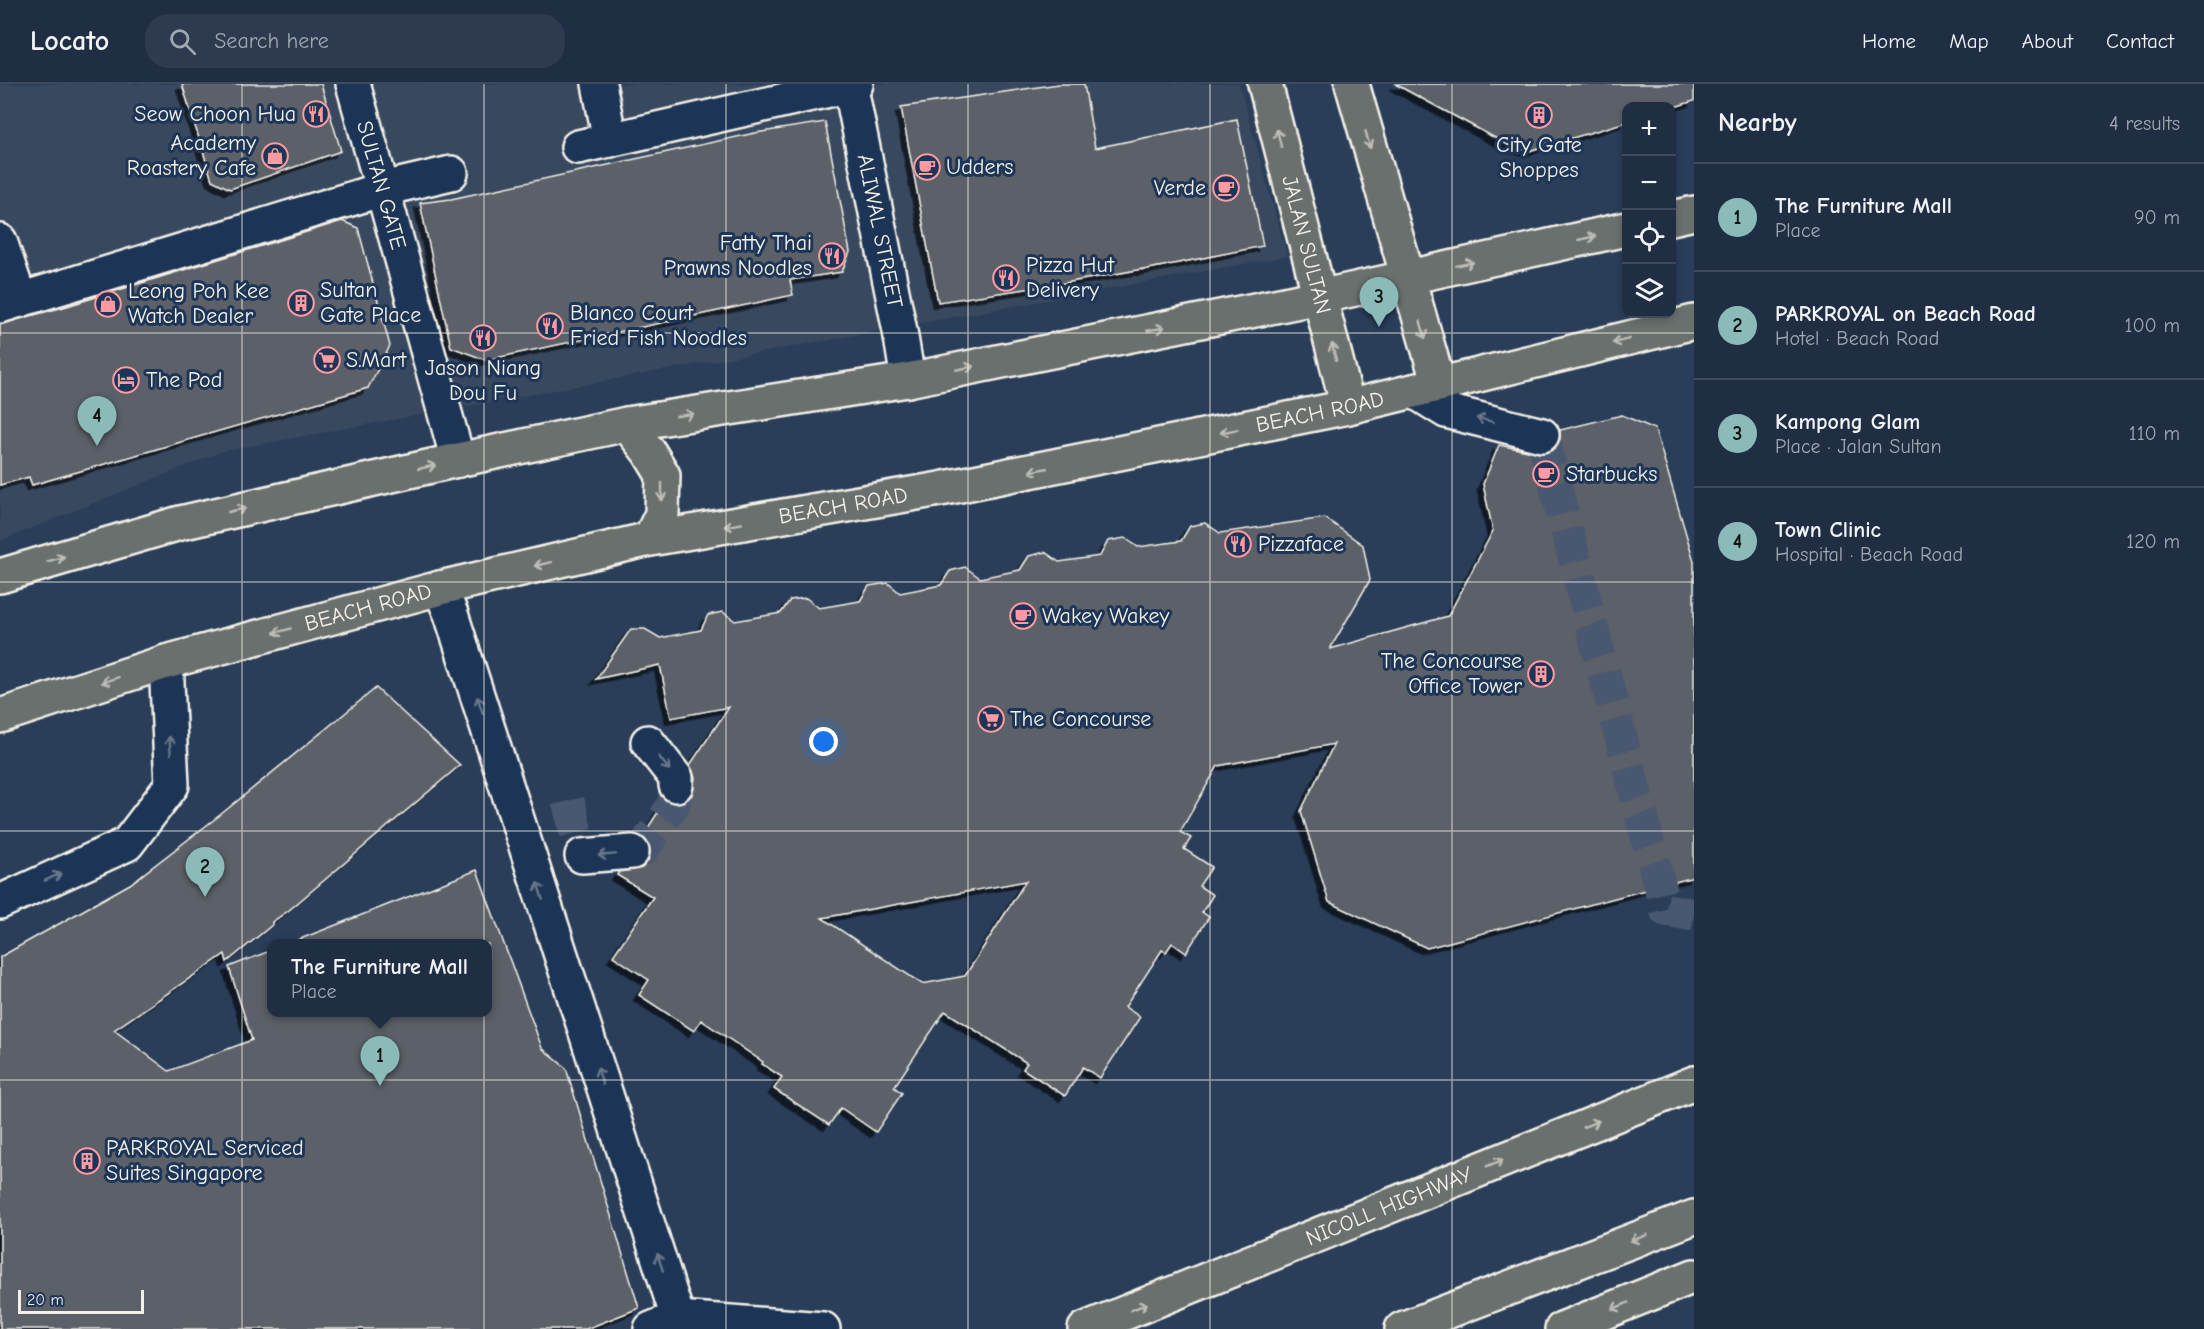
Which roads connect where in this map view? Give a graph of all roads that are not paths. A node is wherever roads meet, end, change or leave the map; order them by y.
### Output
1 (353, 84) edge
2 (599, 84) edge
3 (852, 84) edge
4 (1265, 84) edge
5 (1352, 84) edge
6 (610, 140) junction
7 (578, 147) dead end
8 (451, 173) dead end
9 (383, 189) junction
10 (1694, 213) edge
11 (1676, 217) edge
12 (1622, 230) edge
13 (0, 241) edge
14 (1408, 276) junction
15 (1319, 297) junction
16 (10, 303) edge
17 (1694, 322) edge
18 (908, 380) junction
19 (1426, 388) junction
20 (1348, 407) junction
21 (627, 424) junction
22 (1542, 435) dead end
23 (458, 460) junction
24 (650, 539) junction
25 (0, 576) edge
26 (440, 588) junction
27 (166, 662) junction
28 (0, 716) edge
29 (648, 742) dead end
30 (676, 785) dead end
31 (632, 852) tunnel mouth
32 (582, 856) dead end
33 (0, 902) edge
34 (1694, 1083) edge
35 (1694, 1217) edge
36 (1694, 1276) edge
37 (664, 1323) edge
38 (823, 1329) edge
39 (1085, 1329) edge
40 (1402, 1329) edge
41 (1562, 1329) edge

1 - 9 street, SULTAN GATE
2 - 6 street
3 - 6 street
3 - 18 street, ALIWAL STREET
15 -> 4 main road, JALAN SULTAN
5 -> 14 main road
6 - 7 street
8 - 9 street
9 - 16 street
9 - 23 street, SULTAN GATE
10 - 11 main road
14 -> 12 main road
13 - 16 street
14 - 15 main road
14 -> 19 main road
18 -> 15 main road
20 -> 15 main road, JALAN SULTAN
17 -> 19 main road, BEACH ROAD
21 -> 18 main road
19 - 20 main road, BEACH ROAD
22 -> 19 street
20 -> 24 main road, BEACH ROAD
21 - 23 main road
21 -> 24 main road
25 -> 23 main road
24 -> 26 main road, BEACH ROAD
26 -> 27 main road, BEACH ROAD
37 -> 26 street
27 -> 28 main road, BEACH ROAD
33 -> 27 street
29 -> 30 street
31 -> 32 street
39 -> 34 main road, NICOLL HIGHWAY
35 -> 40 main road
36 -> 41 main road
37 - 38 street

